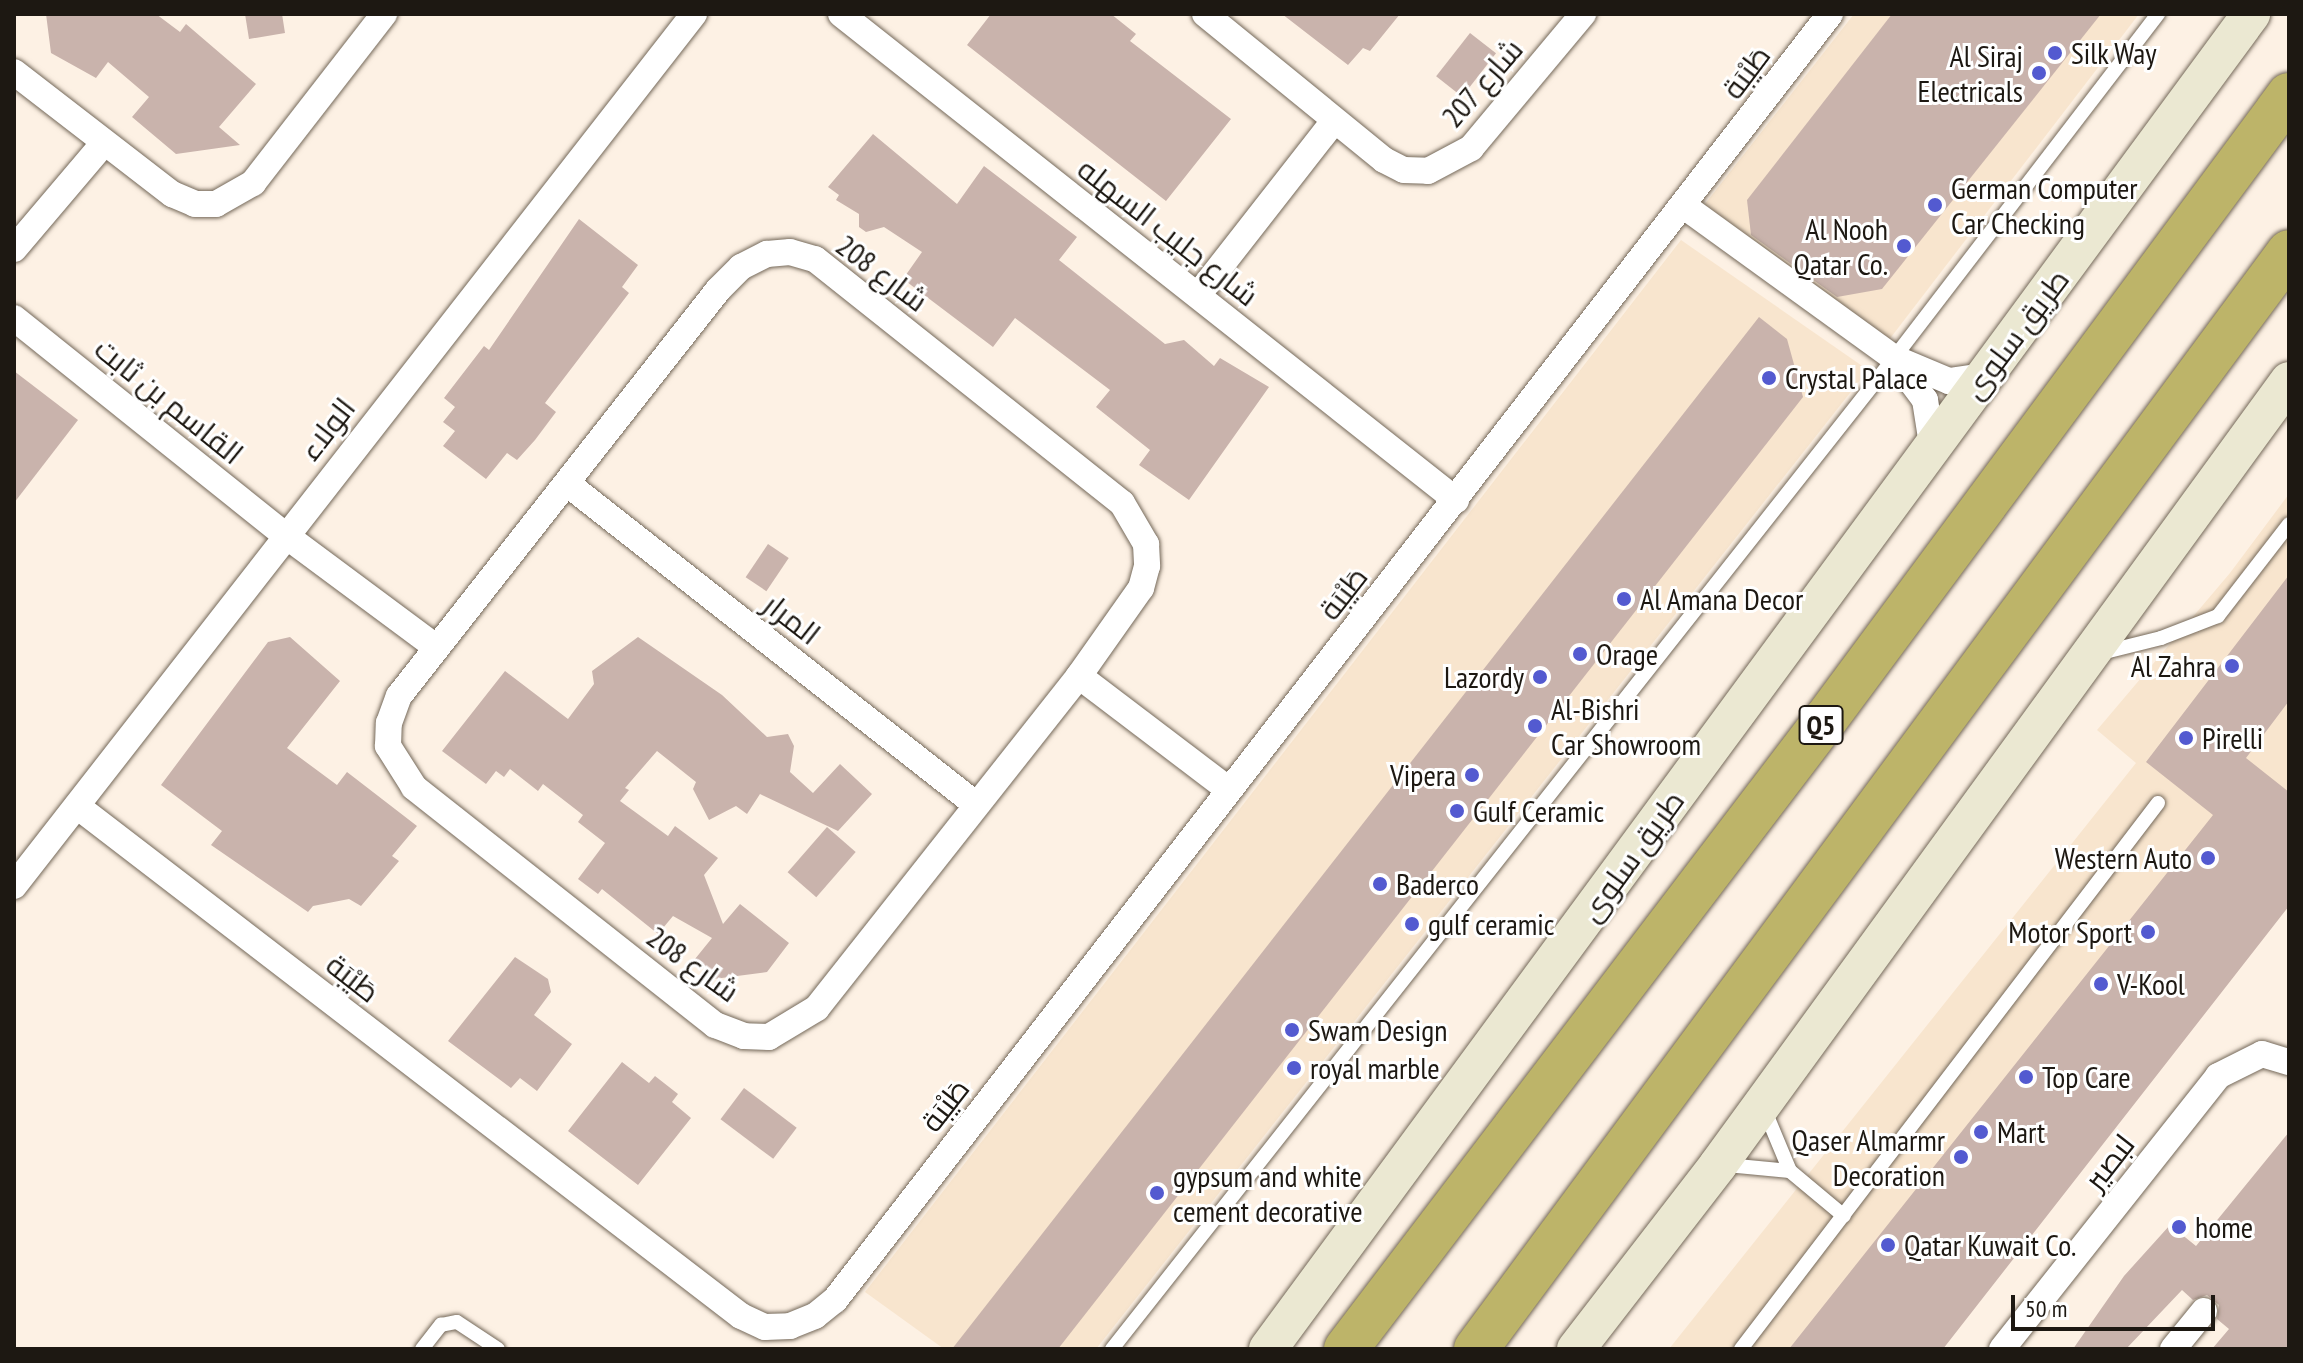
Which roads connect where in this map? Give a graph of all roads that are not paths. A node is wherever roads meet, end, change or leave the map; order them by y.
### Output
1 (384, 14) edge
2 (694, 14) edge
3 (841, 14) edge
4 (1205, 14) edge
5 (1583, 14) edge
6 (1830, 14) edge
7 (2158, 14) edge
8 (2251, 14) edge
9 (14, 72) edge
10 (2289, 95) edge
11 (1333, 122) junction
12 (103, 144) junction
13 (1684, 206) junction
14 (14, 249) edge
15 (2289, 252) edge
16 (1198, 295) junction
17 (14, 318) edge
18 (1894, 358) junction
19 (1985, 376) junction
20 (2289, 381) edge
21 (1932, 444) junction
22 (569, 485) junction
23 (1456, 500) junction
24 (2289, 524) edge
25 (285, 535) junction
26 (436, 647) junction
27 (2085, 656) junction
28 (1079, 676) junction
29 (1229, 790) junction
30 (974, 803) junction
31 (2158, 803) dead end
32 (77, 806) junction
33 (14, 886) edge
34 (2289, 1062) edge
35 (1764, 1103) junction
36 (1718, 1165) junction
37 (1790, 1171) junction
38 (1844, 1216) junction
39 (2204, 1311) dead end
40 (422, 1349) edge
41 (498, 1349) edge
42 (1112, 1349) edge
43 (1268, 1349) edge
44 (1346, 1349) edge
45 (1476, 1349) edge
46 (1576, 1349) edge
47 (1741, 1349) edge
48 (2002, 1349) edge
49 (2173, 1349) edge

1 - 12 street
2 - 25 street, الولاء
3 - 16 street, شارع جليب السهله
4 - 11 street, شارع 207
5 - 11 street, شارع 207
6 - 13 street, طَيْبَة
7 - 18 lane
8 - 19 main road, طريق سلوى
9 - 12 street
10 - 44 highway, Q5
11 - 16 street
12 - 14 street
13 - 18 street
13 - 23 street, طَيْبَة
15 - 45 highway
16 - 23 street, شارع جليب السهله
17 - 25 street, القاسم بن ثابت
18 - 19 street
18 - 21 street
18 - 42 lane
19 - 21 main road, طريق سلوى
20 - 27 main road
21 - 43 main road, طريق سلوى
22 - 26 street, شارع 208
22 - 28 street, شارع 208
22 - 30 street, المرار
23 - 29 street, طَيْبَة
24 - 27 lane
25 - 26 street
25 - 32 street, الولاء
26 - 30 street, شارع 208
27 - 35 main road
28 - 29 street
28 - 30 street, شارع 208
29 - 32 street, طَيْبَة
31 - 38 lane
32 - 33 street, الولاء
34 - 48 street, لبصير
35 - 36 main road
35 - 37 lane
36 - 37 lane
36 - 46 main road
37 - 38 lane
38 - 47 lane
39 - 49 street
40 - 41 lane

